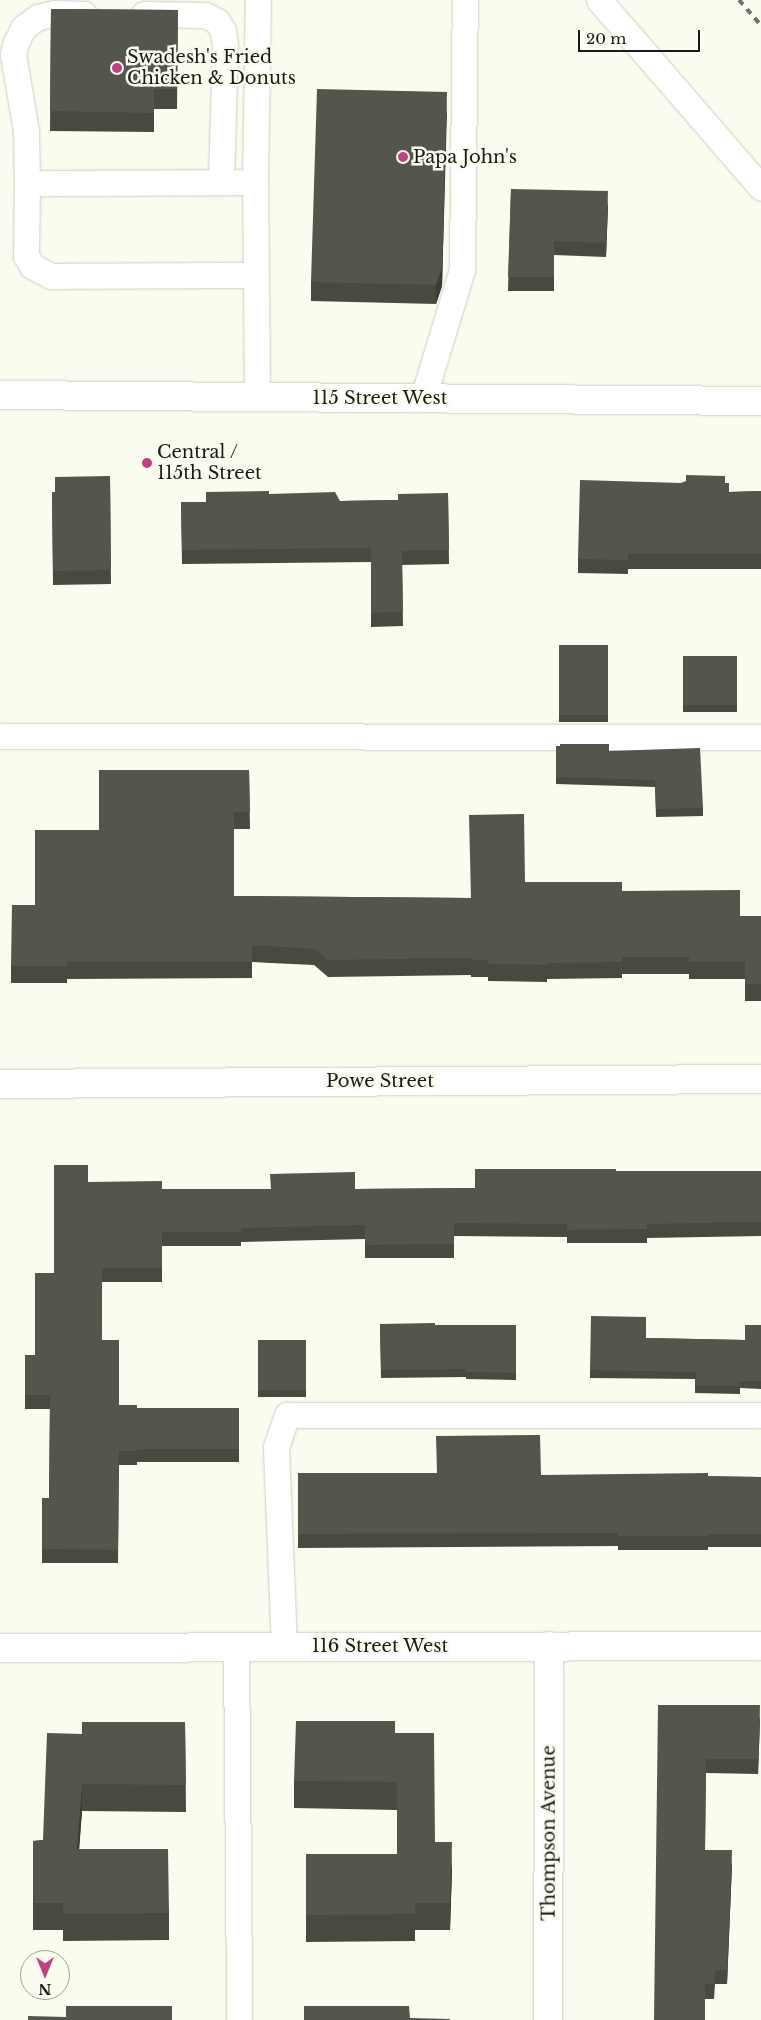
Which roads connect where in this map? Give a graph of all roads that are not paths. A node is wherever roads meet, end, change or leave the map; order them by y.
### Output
1 (258, 0) edge
2 (465, 0) edge
3 (599, 0) edge
4 (221, 182) junction
5 (255, 182) junction
6 (27, 184) junction
7 (761, 188) edge
8 (256, 275) junction
9 (0, 395) edge
10 (257, 397) junction
11 (424, 398) junction
12 (761, 401) edge
13 (0, 736) edge
14 (761, 737) edge
15 (761, 1079) edge
16 (0, 1084) edge
17 (761, 1416) edge
18 (549, 1646) junction
19 (761, 1646) edge
20 (284, 1647) junction
21 (0, 1648) edge
22 (236, 1648) junction
23 (238, 2020) edge
24 (548, 2020) edge

1 - 5 lane
2 - 11 lane
3 - 7 lane
4 - 5 lane
4 - 6 lane
4 - 6 lane
5 - 8 lane
6 - 8 lane
8 - 10 lane
9 - 10 street, 115 Street West
10 - 11 street, 115 Street West
11 - 12 street, 115 Street West
13 - 14 lane
15 - 16 street, Powe Street
17 - 20 lane
18 - 19 street, 116 Street West
18 - 20 street, 116 Street West
18 - 24 street, Thompson Avenue
20 - 22 street, 116 Street West
21 - 22 street, 116 Street West
22 - 23 lane

